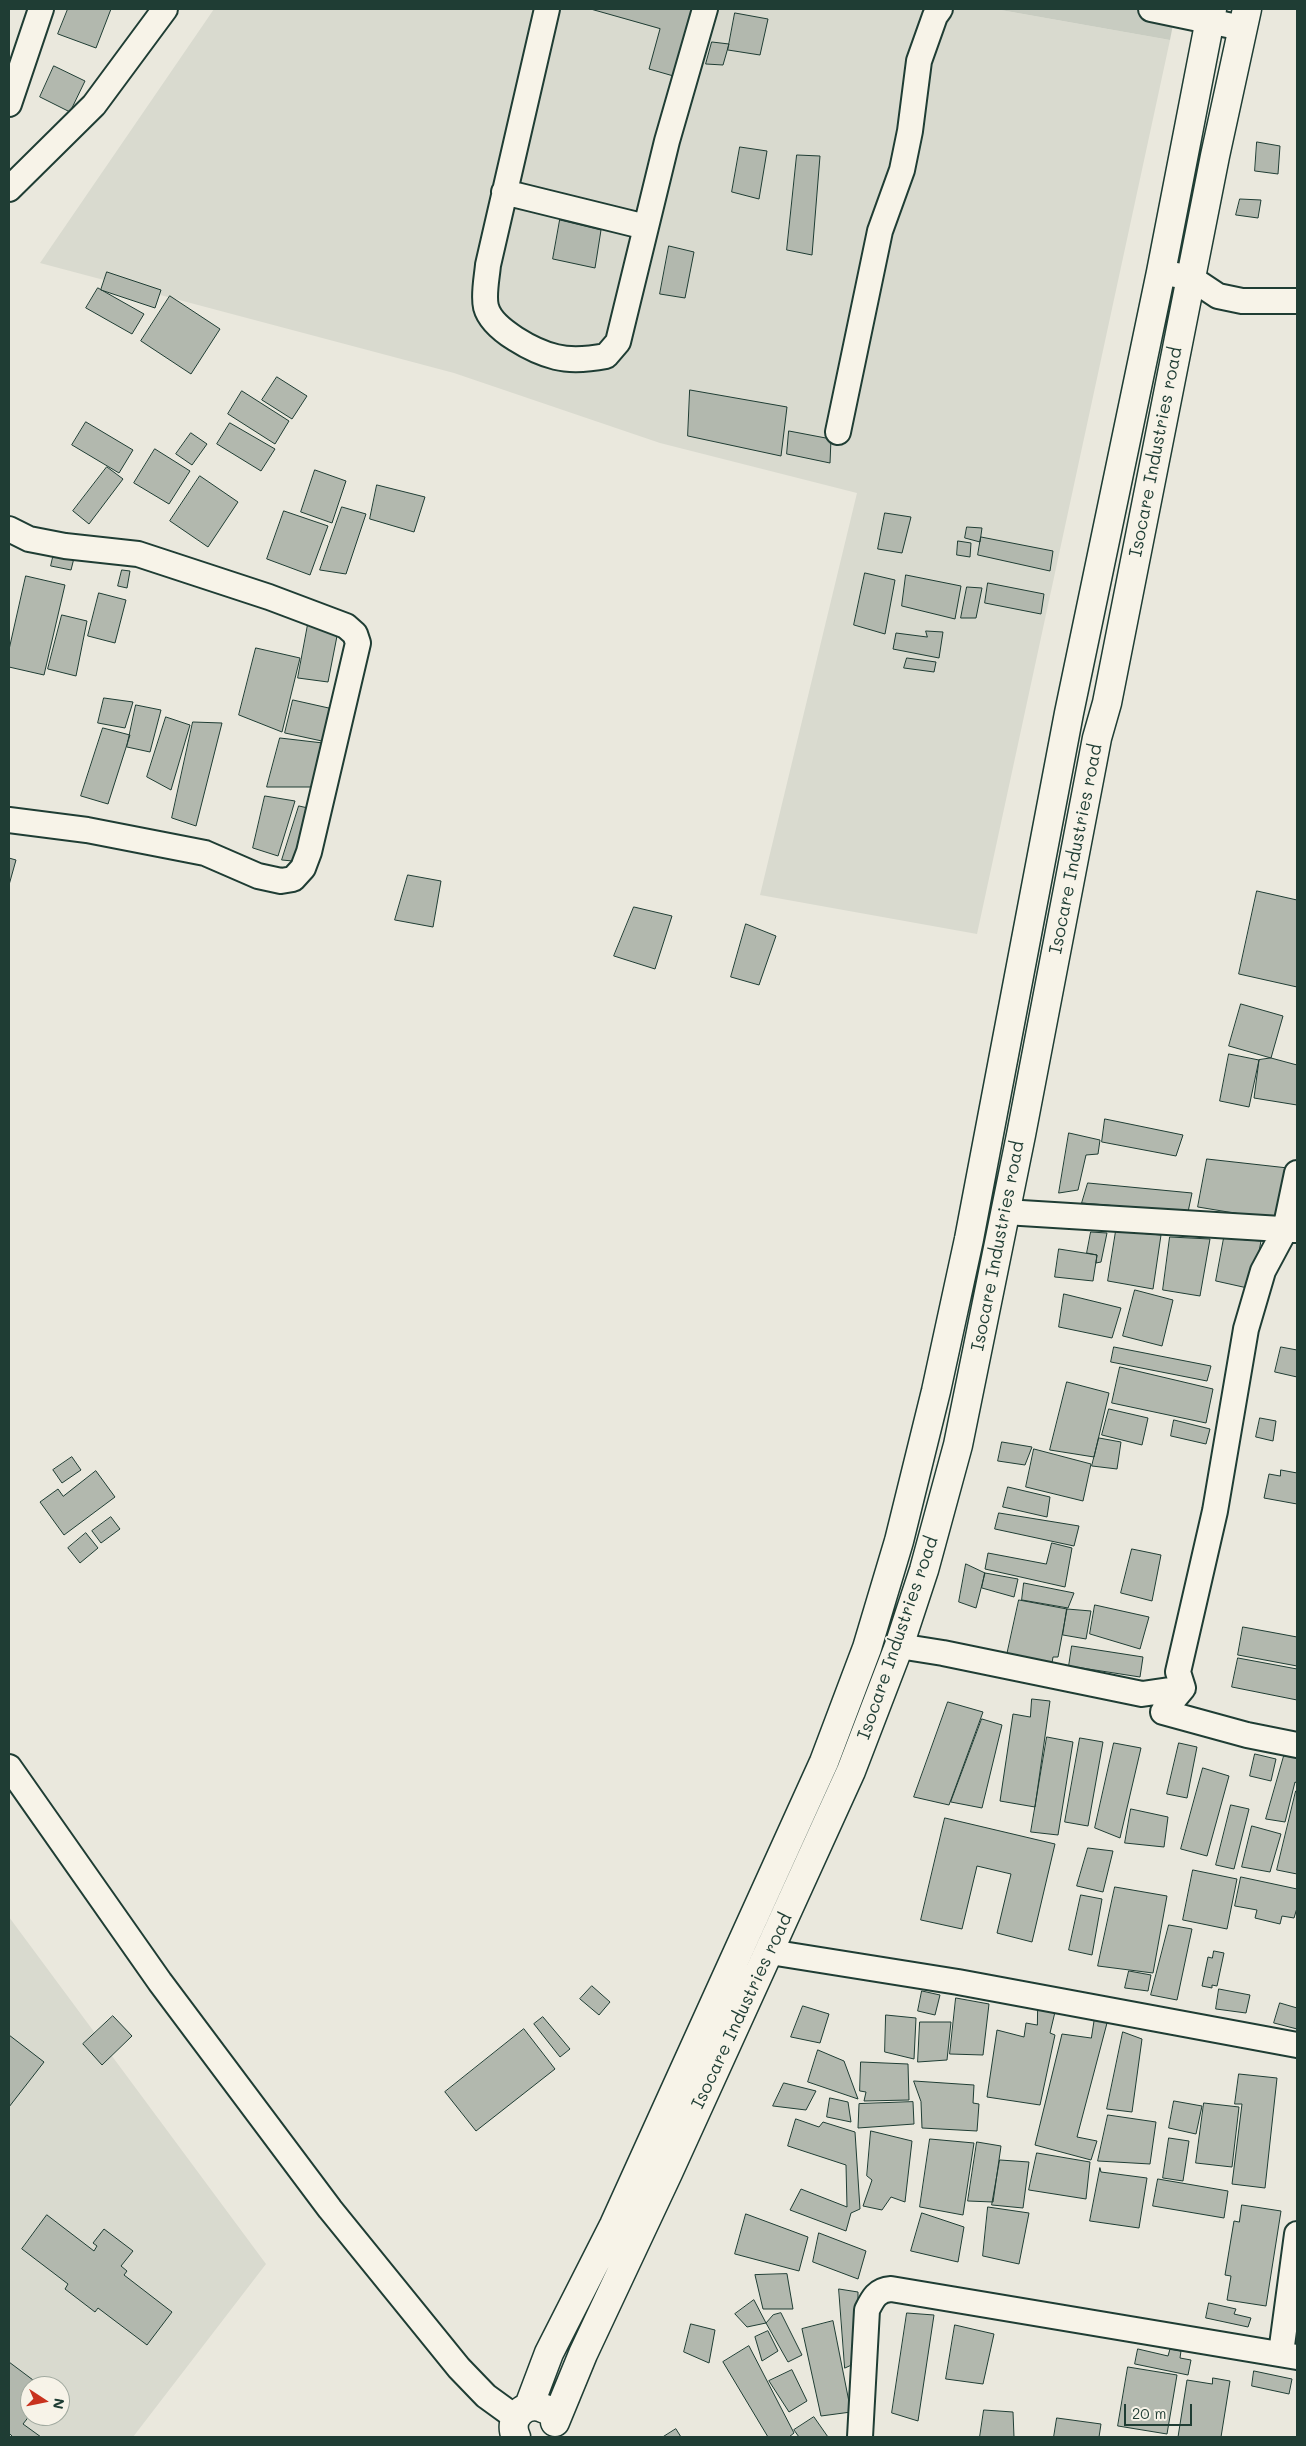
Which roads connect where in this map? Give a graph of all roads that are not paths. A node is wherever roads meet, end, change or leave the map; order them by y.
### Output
1 (42, 9) edge
2 (164, 9) edge
3 (547, 9) edge
4 (705, 9) edge
5 (940, 9) edge
6 (1151, 9) edge
7 (1211, 15) edge
8 (1245, 18) edge
9 (9, 104) edge
10 (9, 189) edge
11 (504, 192) junction
12 (646, 227) junction
13 (1161, 272) junction
14 (1191, 278) junction
15 (1296, 302) edge
16 (838, 432) dead end
17 (9, 529) edge
18 (9, 820) edge
19 (1297, 1173) edge
20 (1005, 1212) junction
21 (1291, 1230) edge
22 (899, 1646) junction
23 (1183, 1688) junction
24 (1297, 1745) edge
25 (9, 1767) edge
26 (770, 1952) junction
27 (1297, 2045) edge
28 (1297, 2234) edge
29 (1289, 2355) edge
30 (520, 2420) edge
31 (554, 2430) edge
32 (860, 2437) edge

1 - 9 street
2 - 10 street
3 - 11 street
4 - 12 street
5 - 16 street
6 - 7 street
7 - 8 street
7 - 13 street, Isocare Industries road
8 - 14 street, Isocare Industries road
11 - 12 street
11 - 12 street
13 - 14 street
13 - 30 street, Isocare Industries road
14 - 15 street
14 - 20 street, Isocare Industries road
17 - 18 street
19 - 21 street
20 - 21 street
20 - 22 street, Isocare Industries road
21 - 23 street
22 - 23 street
22 - 26 street, Isocare Industries road
23 - 24 street
25 - 30 street
26 - 27 street
26 - 31 street, Isocare Industries road
28 - 29 street
29 - 32 street
30 - 31 street

